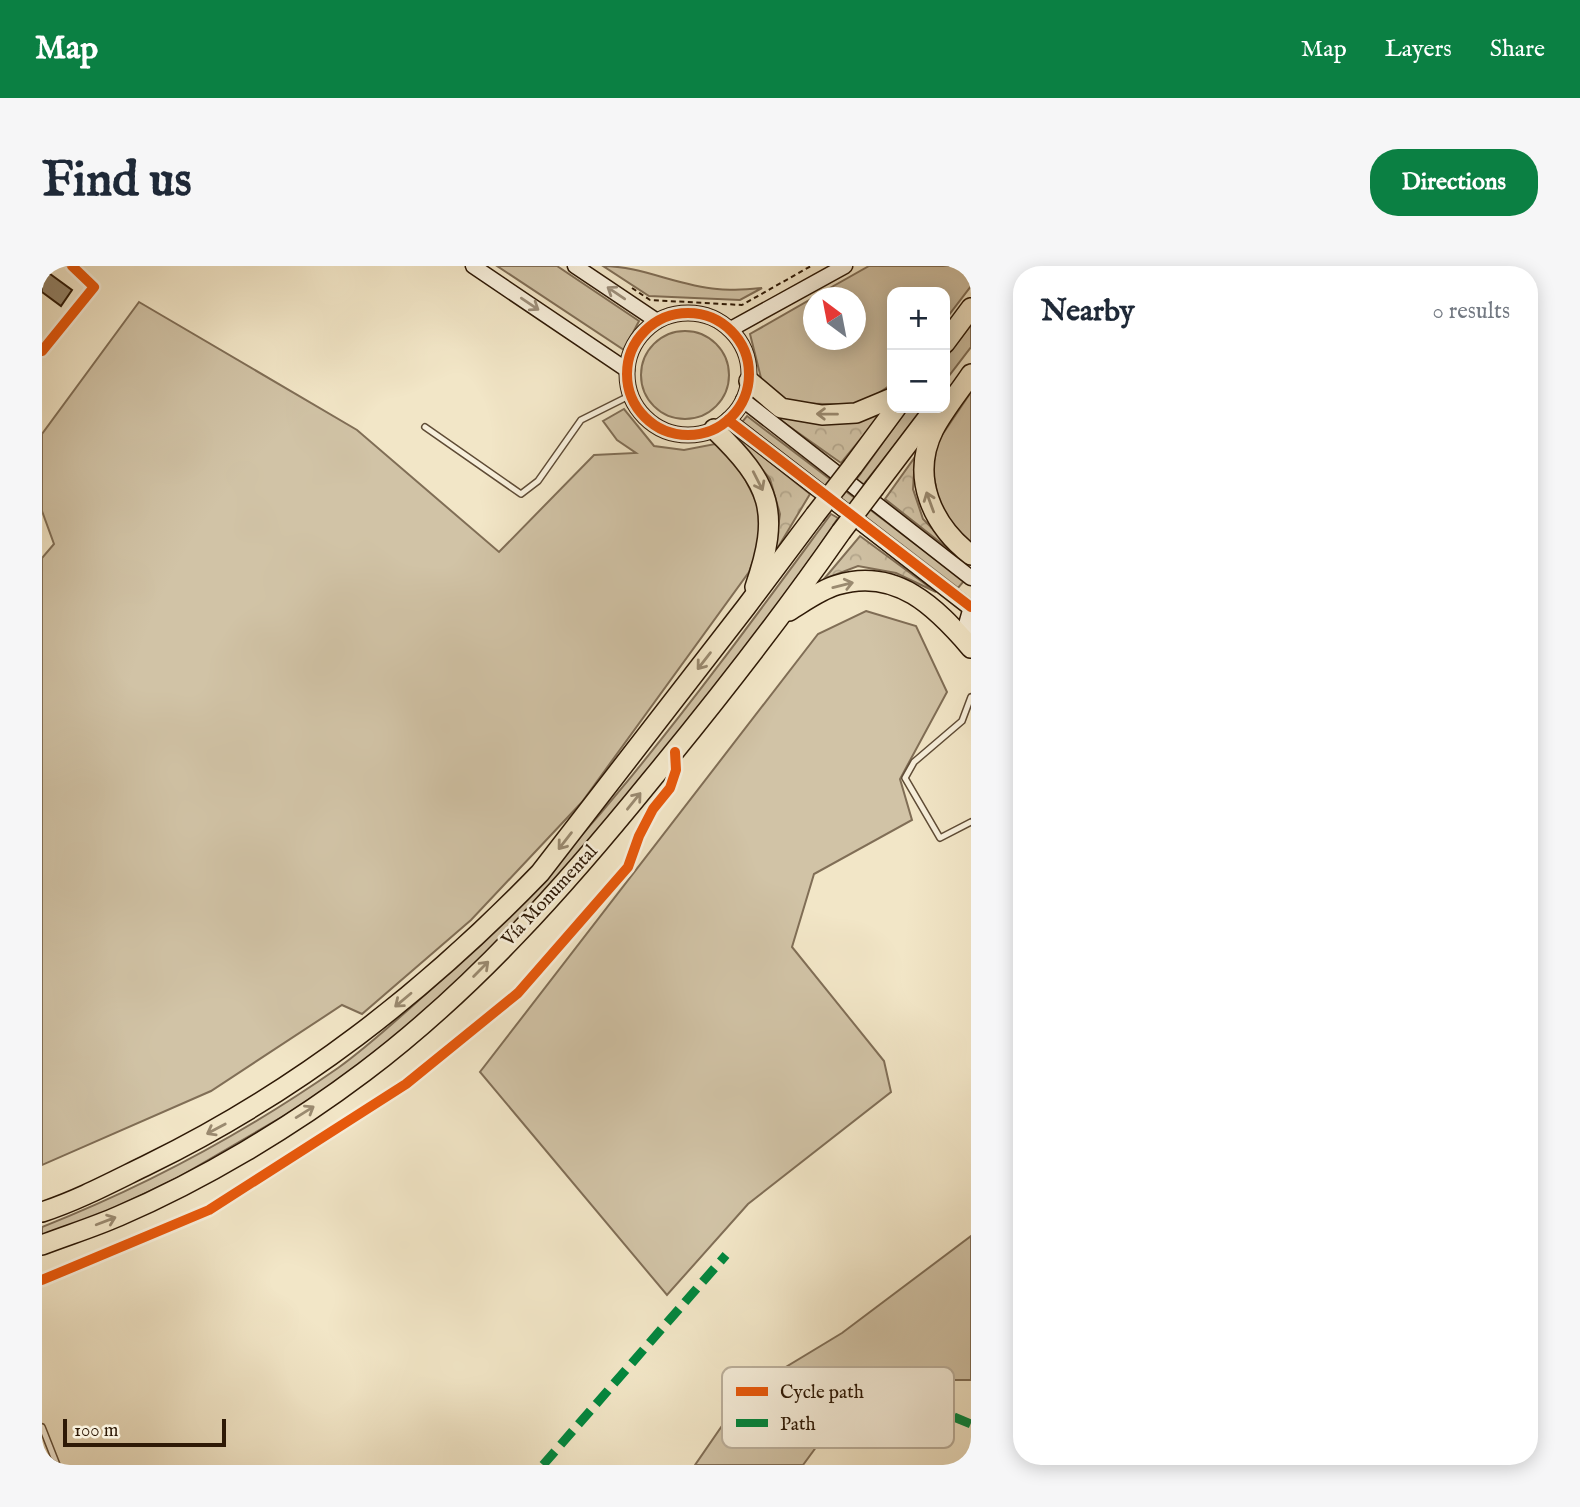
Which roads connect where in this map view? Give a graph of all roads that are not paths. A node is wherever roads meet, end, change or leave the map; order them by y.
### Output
1 (72, 266) edge
2 (473, 266) edge
3 (575, 266) edge
4 (845, 266) edge
5 (971, 308) edge
6 (657, 321) junction
7 (731, 329) junction
8 (950, 336) edge
9 (42, 351) edge
10 (971, 361) edge
11 (627, 370) junction
12 (971, 374) edge
13 (749, 381) junction
14 (950, 389) edge
15 (631, 395) junction
16 (743, 400) junction
17 (887, 400) edge
18 (892, 413) edge
19 (931, 413) edge
20 (721, 424) junction
21 (425, 427) dead end
22 (971, 555) edge
23 (971, 578) edge
24 (746, 607) junction
25 (971, 608) edge
26 (782, 615) junction
27 (971, 648) edge
28 (971, 697) edge
29 (675, 752) junction
30 (971, 822) edge
31 (42, 1212) edge
32 (42, 1245) edge
33 (42, 1280) edge
34 (42, 1427) edge
35 (57, 1465) edge

1 - 9 street
2 -> 11 street
6 -> 3 street
4 - 7 street
5 - 8 highway
6 - 7 street
6 - 11 street
7 - 13 street
10 - 14 highway
11 - 15 street
22 -> 12 highway
13 - 16 street
17 -> 13 highway
15 - 20 street
15 - 21 lane
16 - 20 street
16 - 23 street
18 - 24 highway, Vía Monumental, bridge
19 - 26 highway, Vía Monumental, bridge
20 -> 24 highway
20 - 25 street
24 -> 31 highway, Vía Monumental
25 - 27 street
26 -> 27 highway
26 - 29 highway, Vía Monumental
28 - 30 lane
32 -> 29 highway, Vía Monumental
29 - 33 street
34 - 35 lane

